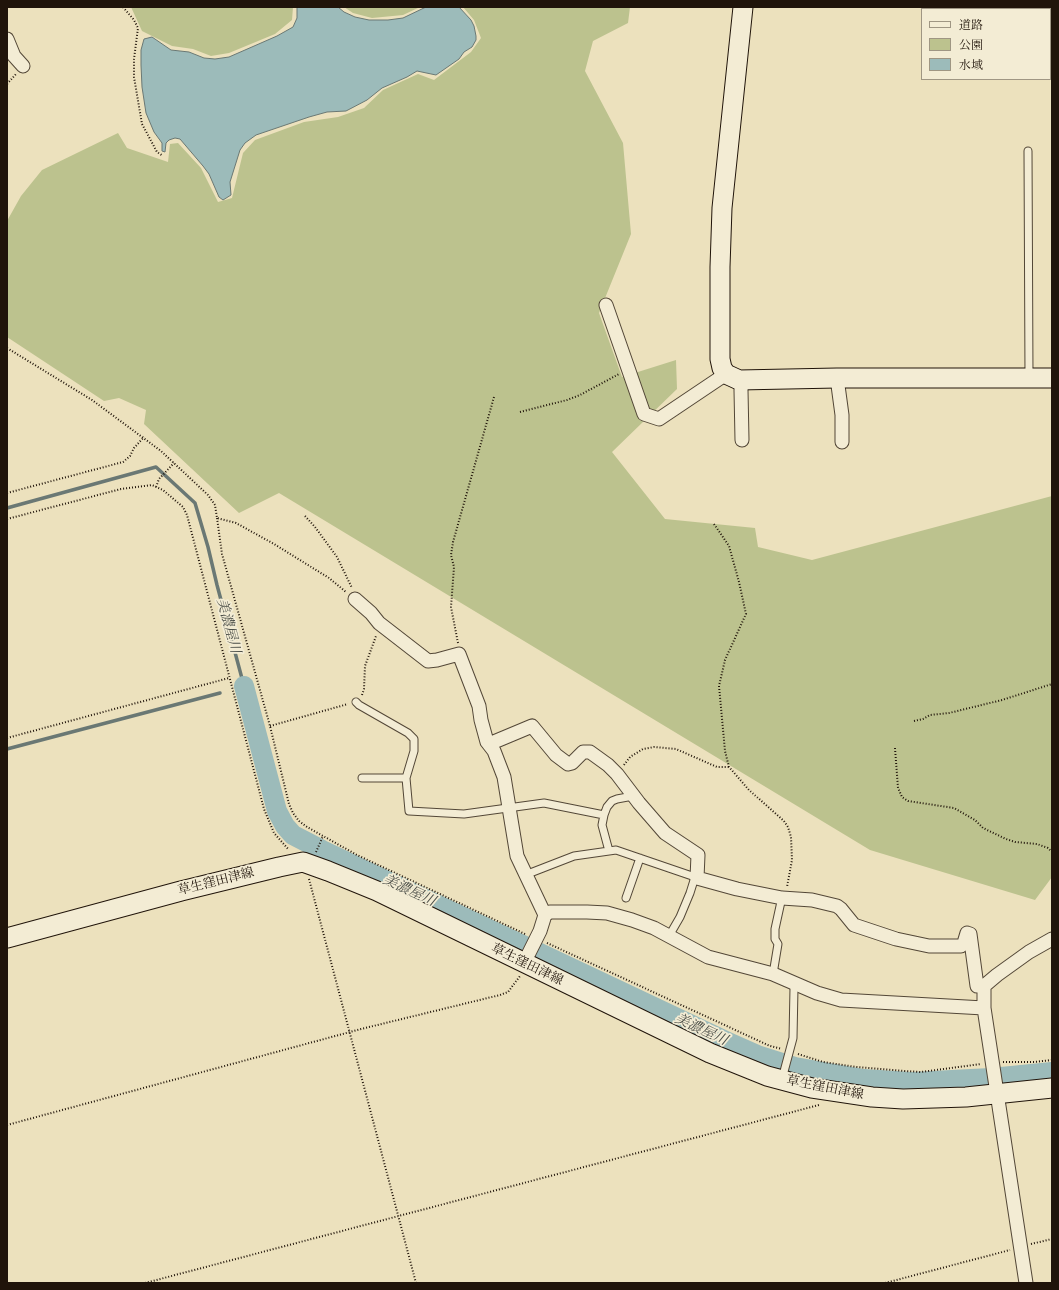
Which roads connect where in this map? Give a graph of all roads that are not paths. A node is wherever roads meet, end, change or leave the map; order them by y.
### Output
1 (743, 7) edge
2 (7, 39) edge
3 (23, 66) dead end
4 (1028, 151) dead end
5 (606, 305) dead end
6 (734, 377) junction
7 (837, 378) junction
8 (1029, 378) junction
9 (1052, 378) edge
10 (742, 440) dead end
11 (842, 442) dead end
12 (355, 599) road end
13 (356, 702) road end
14 (489, 744) junction
15 (362, 778) dead end
16 (406, 778) junction
17 (634, 796) junction
18 (509, 807) junction
19 (604, 815) junction
20 (609, 851) junction
21 (640, 858) junction
22 (525, 874) junction
23 (696, 878) junction
24 (626, 898) dead end
25 (785, 898) junction
26 (545, 915) junction
27 (669, 936) junction
28 (7, 938) edge
29 (1052, 939) edge
30 (525, 964) junction
31 (773, 974) junction
32 (797, 984) junction
33 (984, 986) junction
34 (984, 1008) junction
35 (783, 1077) junction
36 (1052, 1088) edge
37 (997, 1090) junction
38 (1026, 1283) edge

1 - 6 main road
2 - 3 street
4 - 8 lane
5 - 6 street
6 - 7 main road
6 - 10 street
7 - 8 main road
7 - 11 street
8 - 9 main road
12 - 14 street
13 - 16 lane
14 - 17 street
14 - 18 street
15 - 16 lane
16 - 18 lane
17 - 19 lane
17 - 23 street
18 - 19 lane
18 - 22 street
19 - 20 lane
20 - 21 lane
20 - 22 lane
21 - 23 lane
21 - 24 lane
22 - 26 street
23 - 25 street
23 - 27 lane
25 - 31 lane
25 - 33 street
26 - 27 street
26 - 30 street
27 - 31 street
28 - 30 main road, 草生窪田津線
29 - 33 street
30 - 35 main road, 草生窪田津線
31 - 32 street
32 - 34 street
32 - 35 lane
33 - 34 street
34 - 37 street
35 - 37 main road, 草生窪田津線
36 - 37 main road, 草生窪田津線
37 - 38 street

